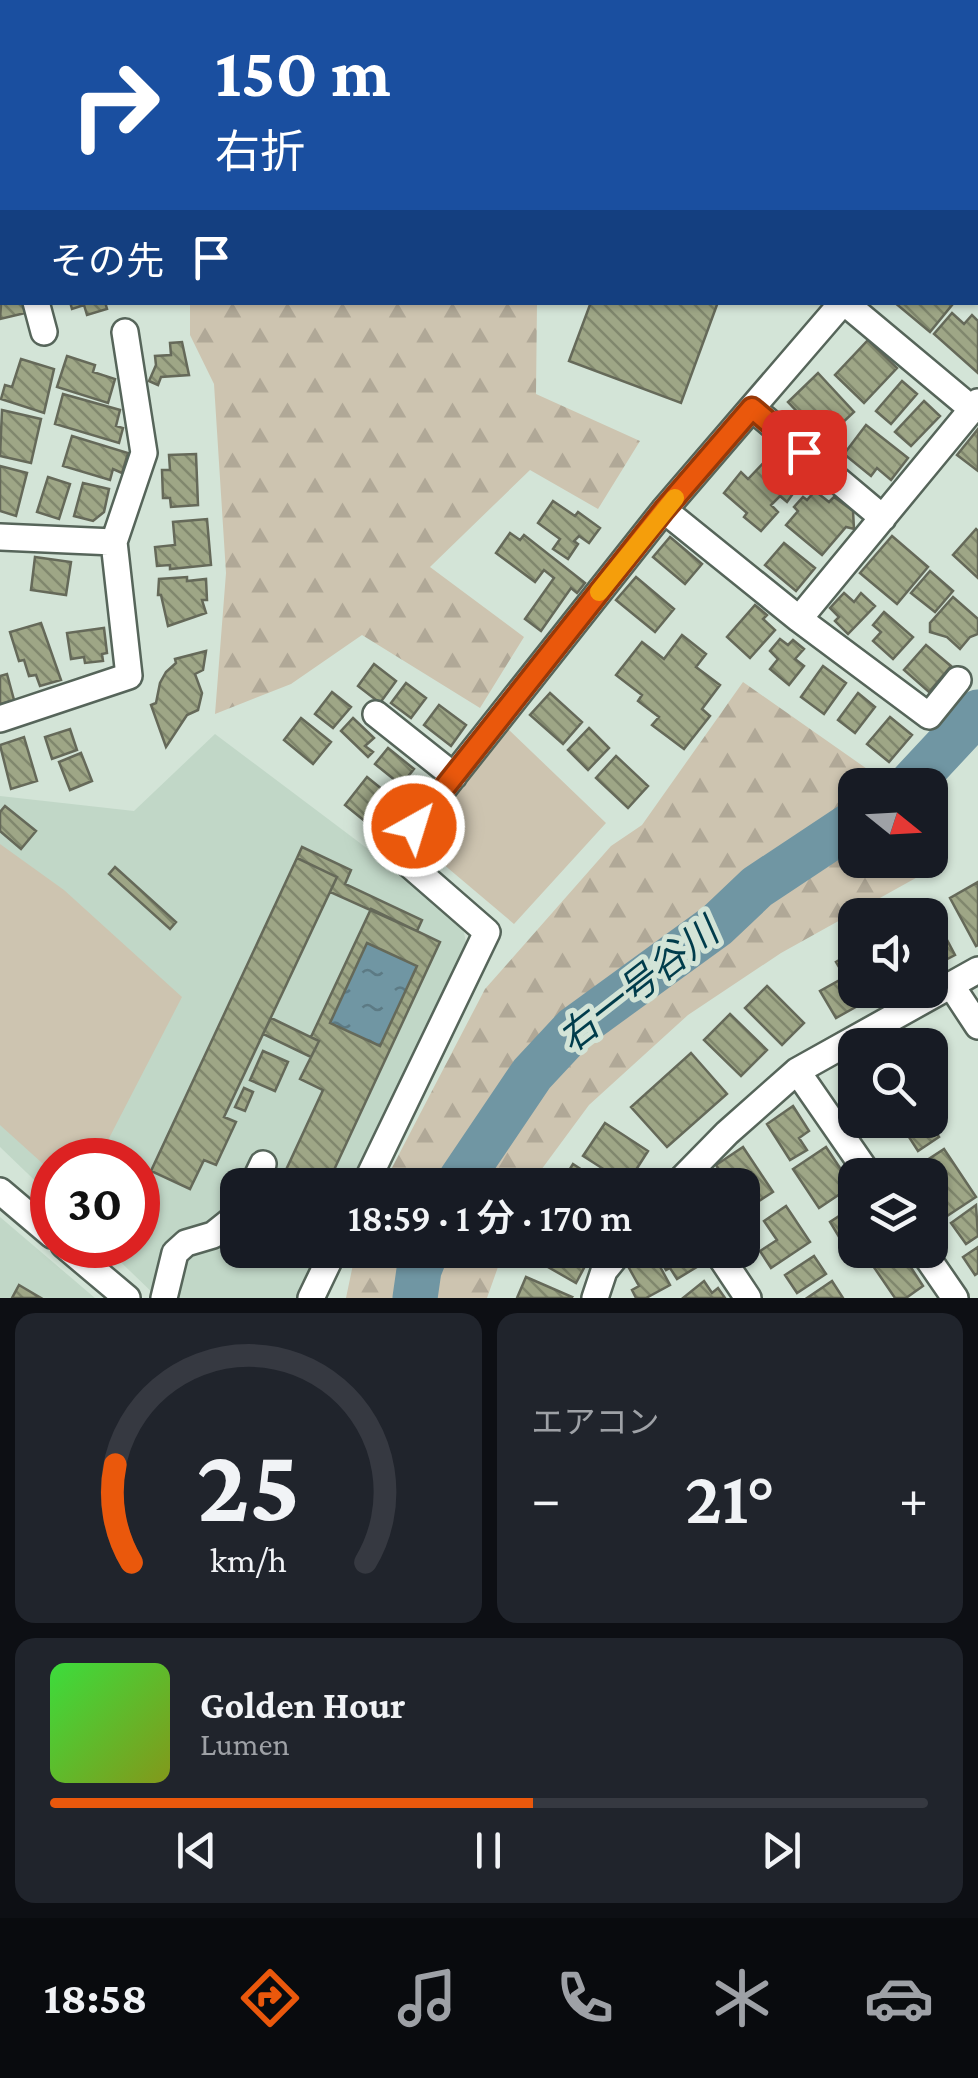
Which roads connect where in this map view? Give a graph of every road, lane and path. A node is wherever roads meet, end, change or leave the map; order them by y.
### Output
1 (37, 305) edge
2 (840, 305) edge
3 (847, 305) edge
4 (44, 332) dead end
5 (125, 332) dead end
6 (975, 406) edge
7 (752, 408) junction
8 (664, 510) junction
9 (882, 518) junction
10 (0, 536) edge
11 (114, 542) junction
12 (800, 618) junction
13 (958, 680) dead end
14 (376, 714) dead end
15 (0, 719) edge
16 (454, 776) junction
17 (978, 970) edge
18 (951, 985) junction
19 (978, 1026) edge
20 (797, 1071) junction
21 (858, 1158) edge
22 (373, 1168) edge
23 (692, 1168) edge
24 (0, 1191) edge
25 (30, 1216) edge
26 (220, 1229) edge
27 (91, 1268) edge
28 (325, 1268) edge
29 (607, 1268) edge
30 (728, 1268) edge
31 (934, 1268) edge
32 (127, 1298) edge
33 (164, 1298) edge
34 (310, 1298) edge
35 (595, 1298) edge
36 (748, 1298) edge
37 (955, 1298) edge

1 - 4 street
2 - 7 street
3 - 6 street
5 - 11 street
6 - 9 street
7 - 8 street
7 - 9 street
8 - 12 street
8 - 16 street
9 - 12 street
10 - 11 street
11 - 15 street
12 - 13 street
14 - 16 street
16 - 22 street
17 - 18 street
18 - 19 street
18 - 20 street
20 - 21 street
20 - 23 street
24 - 25 street
26 - 33 street
27 - 32 street
28 - 34 street
29 - 35 street
30 - 36 street
31 - 37 street

